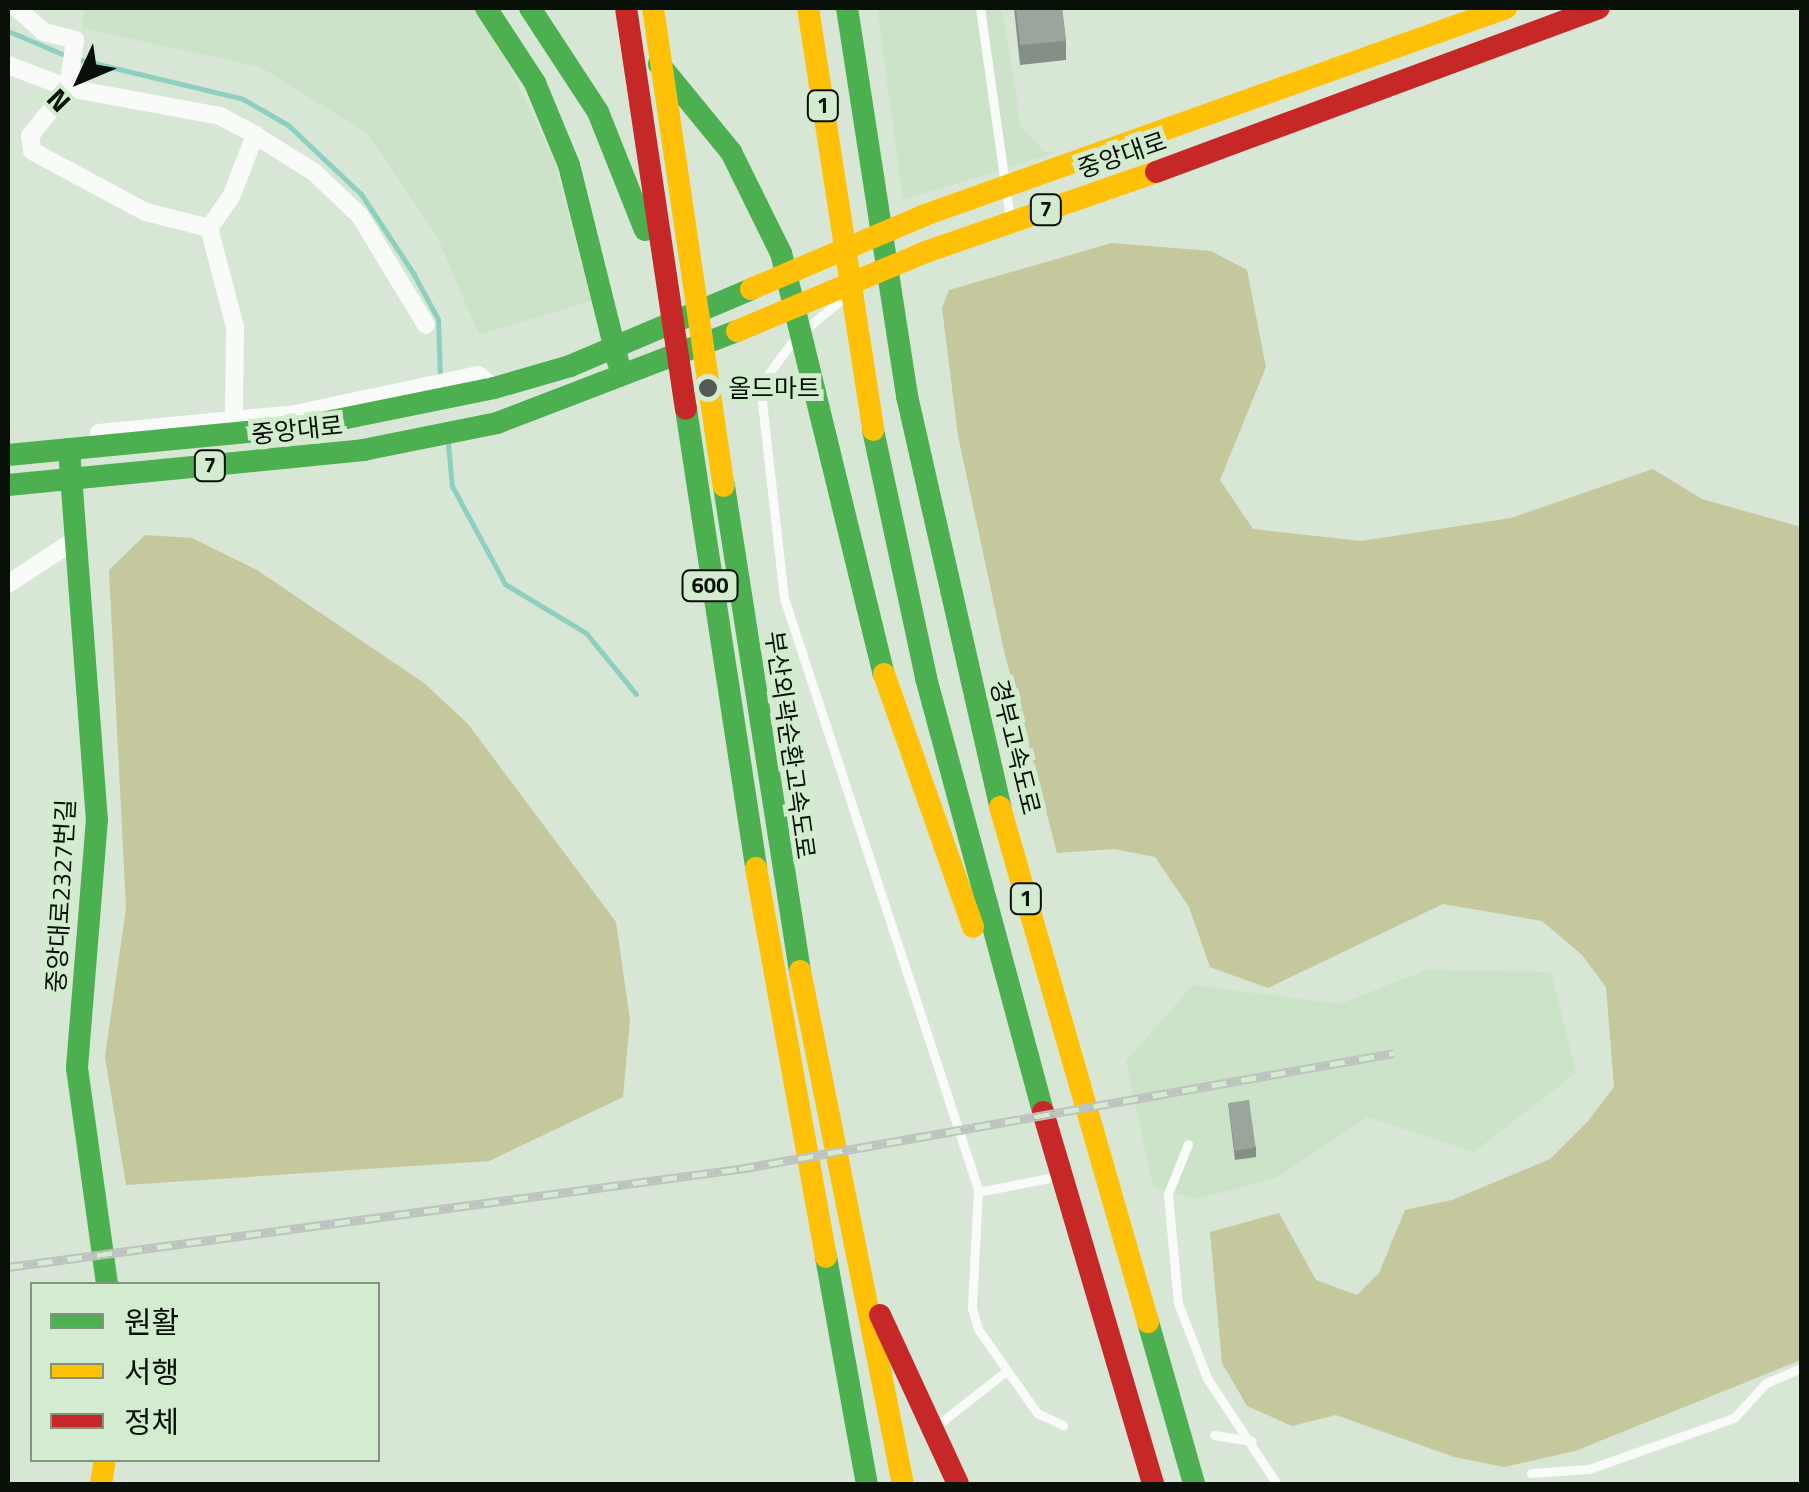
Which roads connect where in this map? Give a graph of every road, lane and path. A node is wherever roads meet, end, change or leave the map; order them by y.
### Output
1 (16, 8) edge
2 (486, 8) edge
3 (530, 8) edge
4 (606, 8) edge
5 (626, 8) edge
6 (652, 8) edge
7 (808, 8) edge
8 (847, 8) edge
9 (980, 8) edge
10 (1506, 8) edge
11 (1600, 8) edge
12 (8, 64) edge
13 (68, 83) junction
14 (255, 135) junction
15 (1006, 188) junction
16 (1010, 222) junction
17 (208, 228) junction
18 (876, 272) junction
19 (671, 316) junction
20 (426, 325) dead end
21 (613, 348) junction
22 (624, 378) junction
23 (490, 390) junction
24 (234, 415) junction
25 (69, 450) junction
26 (8, 455) edge
27 (74, 479) junction
28 (8, 485) edge
29 (78, 538) junction
30 (8, 584) edge
31 (1032, 1072) junction
32 (1188, 1144) dead end
33 (1065, 1174) junction
34 (978, 1192) junction
35 (841, 1197) junction
36 (108, 1282) edge
37 (1802, 1368) edge
38 (1006, 1372) junction
39 (1063, 1425) dead end
40 (929, 1432) junction
41 (1214, 1435) dead end
42 (1252, 1441) junction
43 (1531, 1472) dead end
44 (868, 1484) edge
45 (903, 1484) edge
46 (958, 1484) edge
47 (1153, 1484) edge
48 (1194, 1484) edge
49 (1276, 1484) edge

1 - 13 street
2 - 21 main road
3 - 19 main road
4 - 31 main road
5 - 19 main road, 부산외곽순환고속도로 / 600
6 - 35 main road, 부산외곽순환고속도로 / 600
7 - 31 main road, 1
8 - 48 main road, 경부고속도로 / 1
9 - 15 lane
10 - 15 main road, 중앙대로 / 7
11 - 16 main road, 중앙대로 / 7
12 - 13 street
13 - 14 street
13 - 17 street
14 - 17 street
14 - 20 street
15 - 16 lane
15 - 21 main road, 중앙대로 / 7
16 - 18 main road, 중앙대로 / 7
17 - 24 street
18 - 22 main road, 중앙대로 / 7
18 - 34 lane
19 - 44 main road, 부산외곽순환고속도로 / 600
21 - 22 main road
21 - 23 main road, 중앙대로 / 7
22 - 27 main road, 중앙대로 / 7
23 - 24 street
23 - 25 main road, 중앙대로 / 7
24 - 25 street
25 - 26 main road, 중앙대로 / 7
25 - 27 main road, 중앙대로2327번길
27 - 28 main road, 중앙대로 / 7
27 - 29 main road, 중앙대로2327번길
29 - 30 street
29 - 36 main road, 중앙대로2327번길
31 - 33 main road, 1
32 - 42 lane
33 - 34 lane
33 - 47 main road, 1
34 - 38 lane
35 - 40 main road
35 - 45 main road, 부산외곽순환고속도로 / 600
37 - 43 lane
38 - 39 lane
38 - 40 lane
40 - 46 main road
41 - 42 lane
42 - 49 lane

